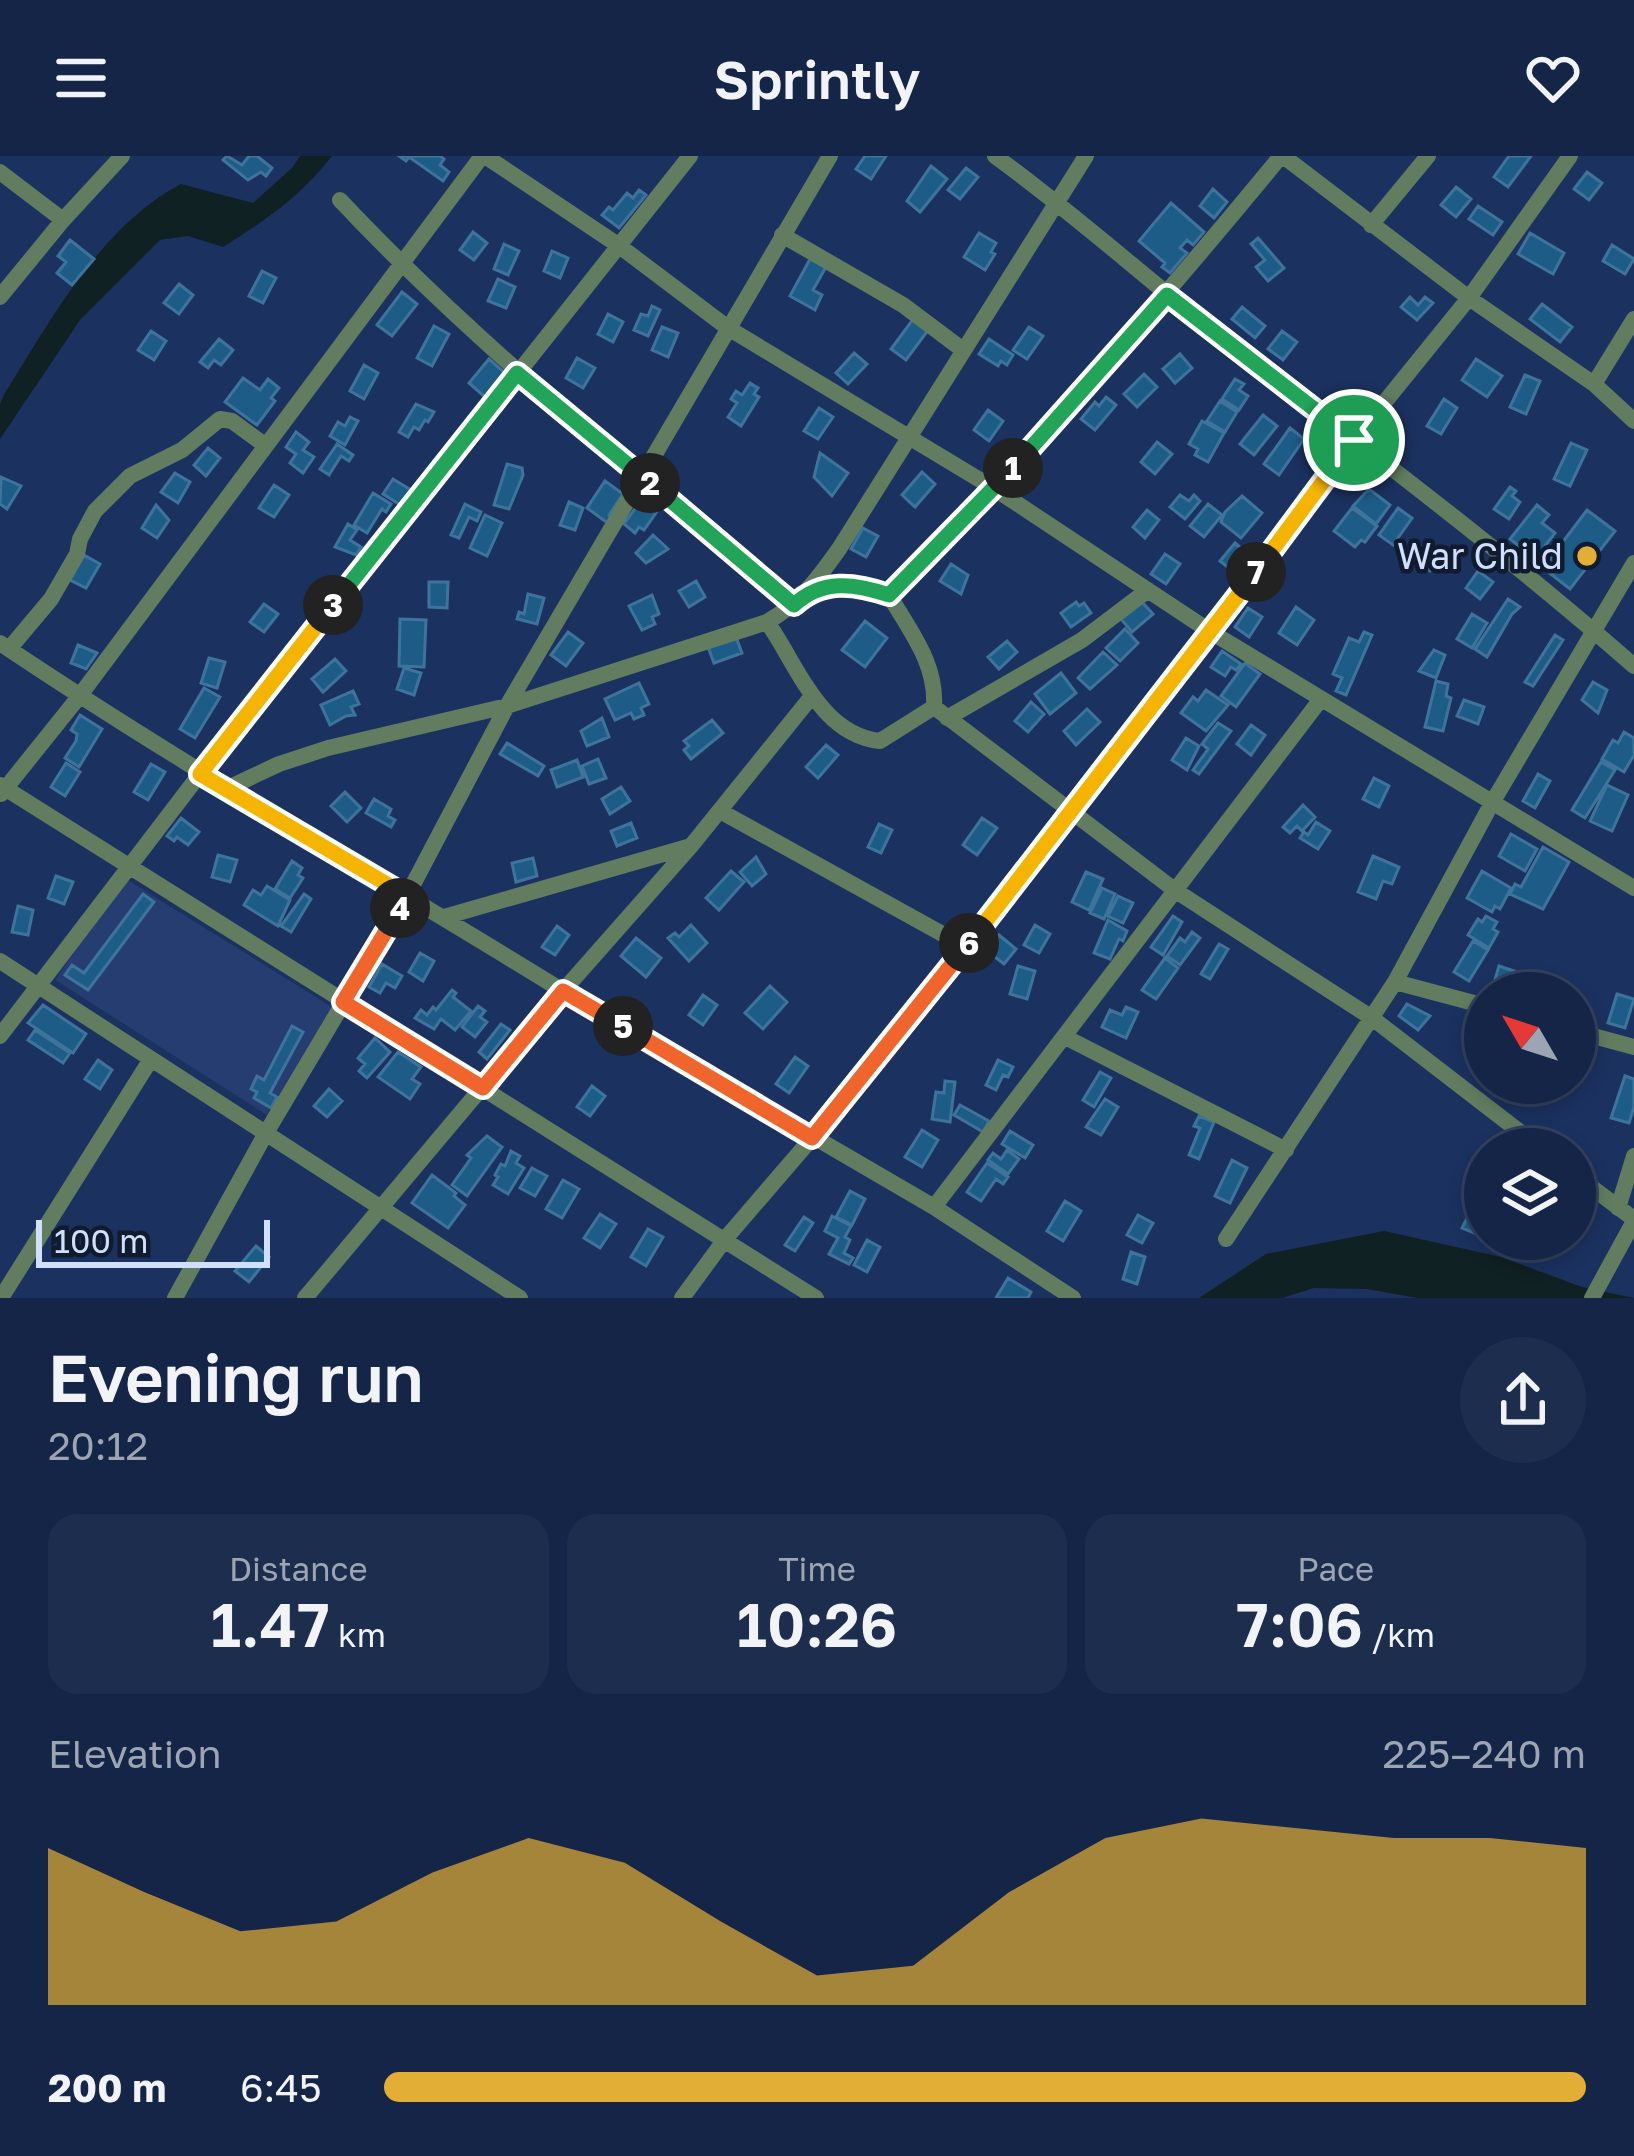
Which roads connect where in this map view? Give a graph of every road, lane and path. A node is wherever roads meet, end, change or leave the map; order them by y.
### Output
1 (122, 156) edge
2 (484, 156) edge
3 (690, 156) edge
4 (830, 156) edge
5 (994, 156) edge
6 (1086, 156) edge
7 (1282, 156) edge
8 (1428, 156) edge
9 (1570, 156) edge
10 (0, 172) edge
11 (340, 200) dead end
12 (1056, 200) junction
13 (63, 220) junction
14 (1371, 225) junction
15 (782, 235) junction
16 (618, 245) junction
17 (400, 265) junction
18 (1167, 295) junction
19 (0, 297) edge
20 (1469, 298) junction
21 (1634, 319) edge
22 (728, 328) junction
23 (963, 350) junction
24 (517, 373) junction
25 (1594, 384) junction
26 (1634, 421) edge
27 (908, 437) junction
28 (1354, 440) junction
29 (266, 446) junction
30 (643, 478) junction
31 (995, 488) junction
32 (1634, 563) edge
33 (1148, 590) junction
34 (809, 591) junction
35 (889, 595) junction
36 (794, 605) junction
37 (767, 622) junction
38 (1593, 630) junction
39 (1210, 632) junction
40 (4, 646) edge
41 (1634, 666) edge
42 (812, 696) junction
43 (78, 698) junction
44 (1321, 699) junction
45 (507, 706) junction
46 (941, 712) junction
47 (200, 774) junction
48 (228, 788) junction
49 (2, 789) edge
50 (1492, 803) junction
51 (720, 811) junction
52 (1071, 813) junction
53 (691, 846) junction
54 (129, 867) junction
55 (1634, 888) edge
56 (1176, 891) junction
57 (407, 896) junction
58 (444, 917) junction
59 (966, 947) junction
60 (0, 962) edge
61 (1395, 982) junction
62 (39, 988) junction
63 (563, 991) junction
64 (1464, 1000) edge
65 (343, 1002) junction
66 (1372, 1018) junction
67 (0, 1036) edge
68 (1065, 1037) junction
69 (1596, 1037) edge
70 (1634, 1047) edge
71 (151, 1059) junction
72 (483, 1088) junction
73 (1515, 1128) edge
74 (266, 1133) junction
75 (812, 1138) junction
76 (1286, 1150) junction
77 (1634, 1156) edge
78 (1596, 1191) edge
79 (934, 1207) junction
80 (382, 1208) junction
81 (1629, 1216) edge
82 (726, 1238) junction
83 (1226, 1239) dead end
84 (1, 1298) edge
85 (175, 1298) edge
86 (305, 1298) edge
87 (520, 1298) edge
88 (682, 1298) edge
89 (816, 1298) edge
90 (1073, 1298) edge
91 (1592, 1298) edge

1 - 13 street
2 - 16 street
2 - 17 street
3 - 16 street
4 - 15 street
5 - 12 street
6 - 12 street
7 - 14 street
7 - 18 street
8 - 14 street
9 - 20 street
10 - 13 street
11 - 17 street
12 - 18 street
12 - 23 street
13 - 19 street
14 - 20 street
15 - 22 street
15 - 23 street
16 - 22 street
16 - 24 street
17 - 24 street
17 - 29 street
18 - 28 street
18 - 31 street
20 - 25 street
20 - 28 street
21 - 25 street
22 - 27 street
22 - 30 street
23 - 27 street
24 - 30 street
24 - 47 street
25 - 26 street
27 - 31 street
27 - 34 street
28 - 38 street
28 - 39 street
29 - 40 street
29 - 43 street
30 - 36 street
30 - 45 street
31 - 33 street
31 - 35 street
32 - 38 street
33 - 39 street
33 - 46 street
34 - 35 street
34 - 36 street
35 - 46 street
36 - 37 street
37 - 42 street
37 - 45 street
38 - 41 street
38 - 50 street
39 - 44 street
39 - 52 street
40 - 43 street
42 - 46 street
42 - 51 street
43 - 47 street
43 - 49 street
44 - 50 street
44 - 56 street
45 - 48 street
45 - 57 street
46 - 52 street
47 - 48 street
47 - 54 street
48 - 57 street
49 - 54 street
50 - 55 street
50 - 61 street
51 - 53 street
51 - 59 street
52 - 56 street
52 - 59 street
53 - 58 street
53 - 63 street
54 - 62 street
54 - 65 street
56 - 66 street
56 - 68 street
57 - 58 street
57 - 65 street
58 - 63 street
59 - 75 street
60 - 62 street
61 - 64 street
61 - 66 street
62 - 67 street
62 - 71 street
63 - 72 street
63 - 75 street
65 - 72 street
65 - 74 street
66 - 73 street
66 - 76 street
68 - 76 street
68 - 79 street
69 - 70 street
71 - 74 street
71 - 84 street
72 - 80 street
72 - 82 street
74 - 80 street
74 - 85 street
75 - 79 street
75 - 82 street
76 - 83 street
77 - 81 street
78 - 81 street
79 - 90 street
80 - 86 street
80 - 87 street
81 - 91 street
82 - 88 street
82 - 89 street

